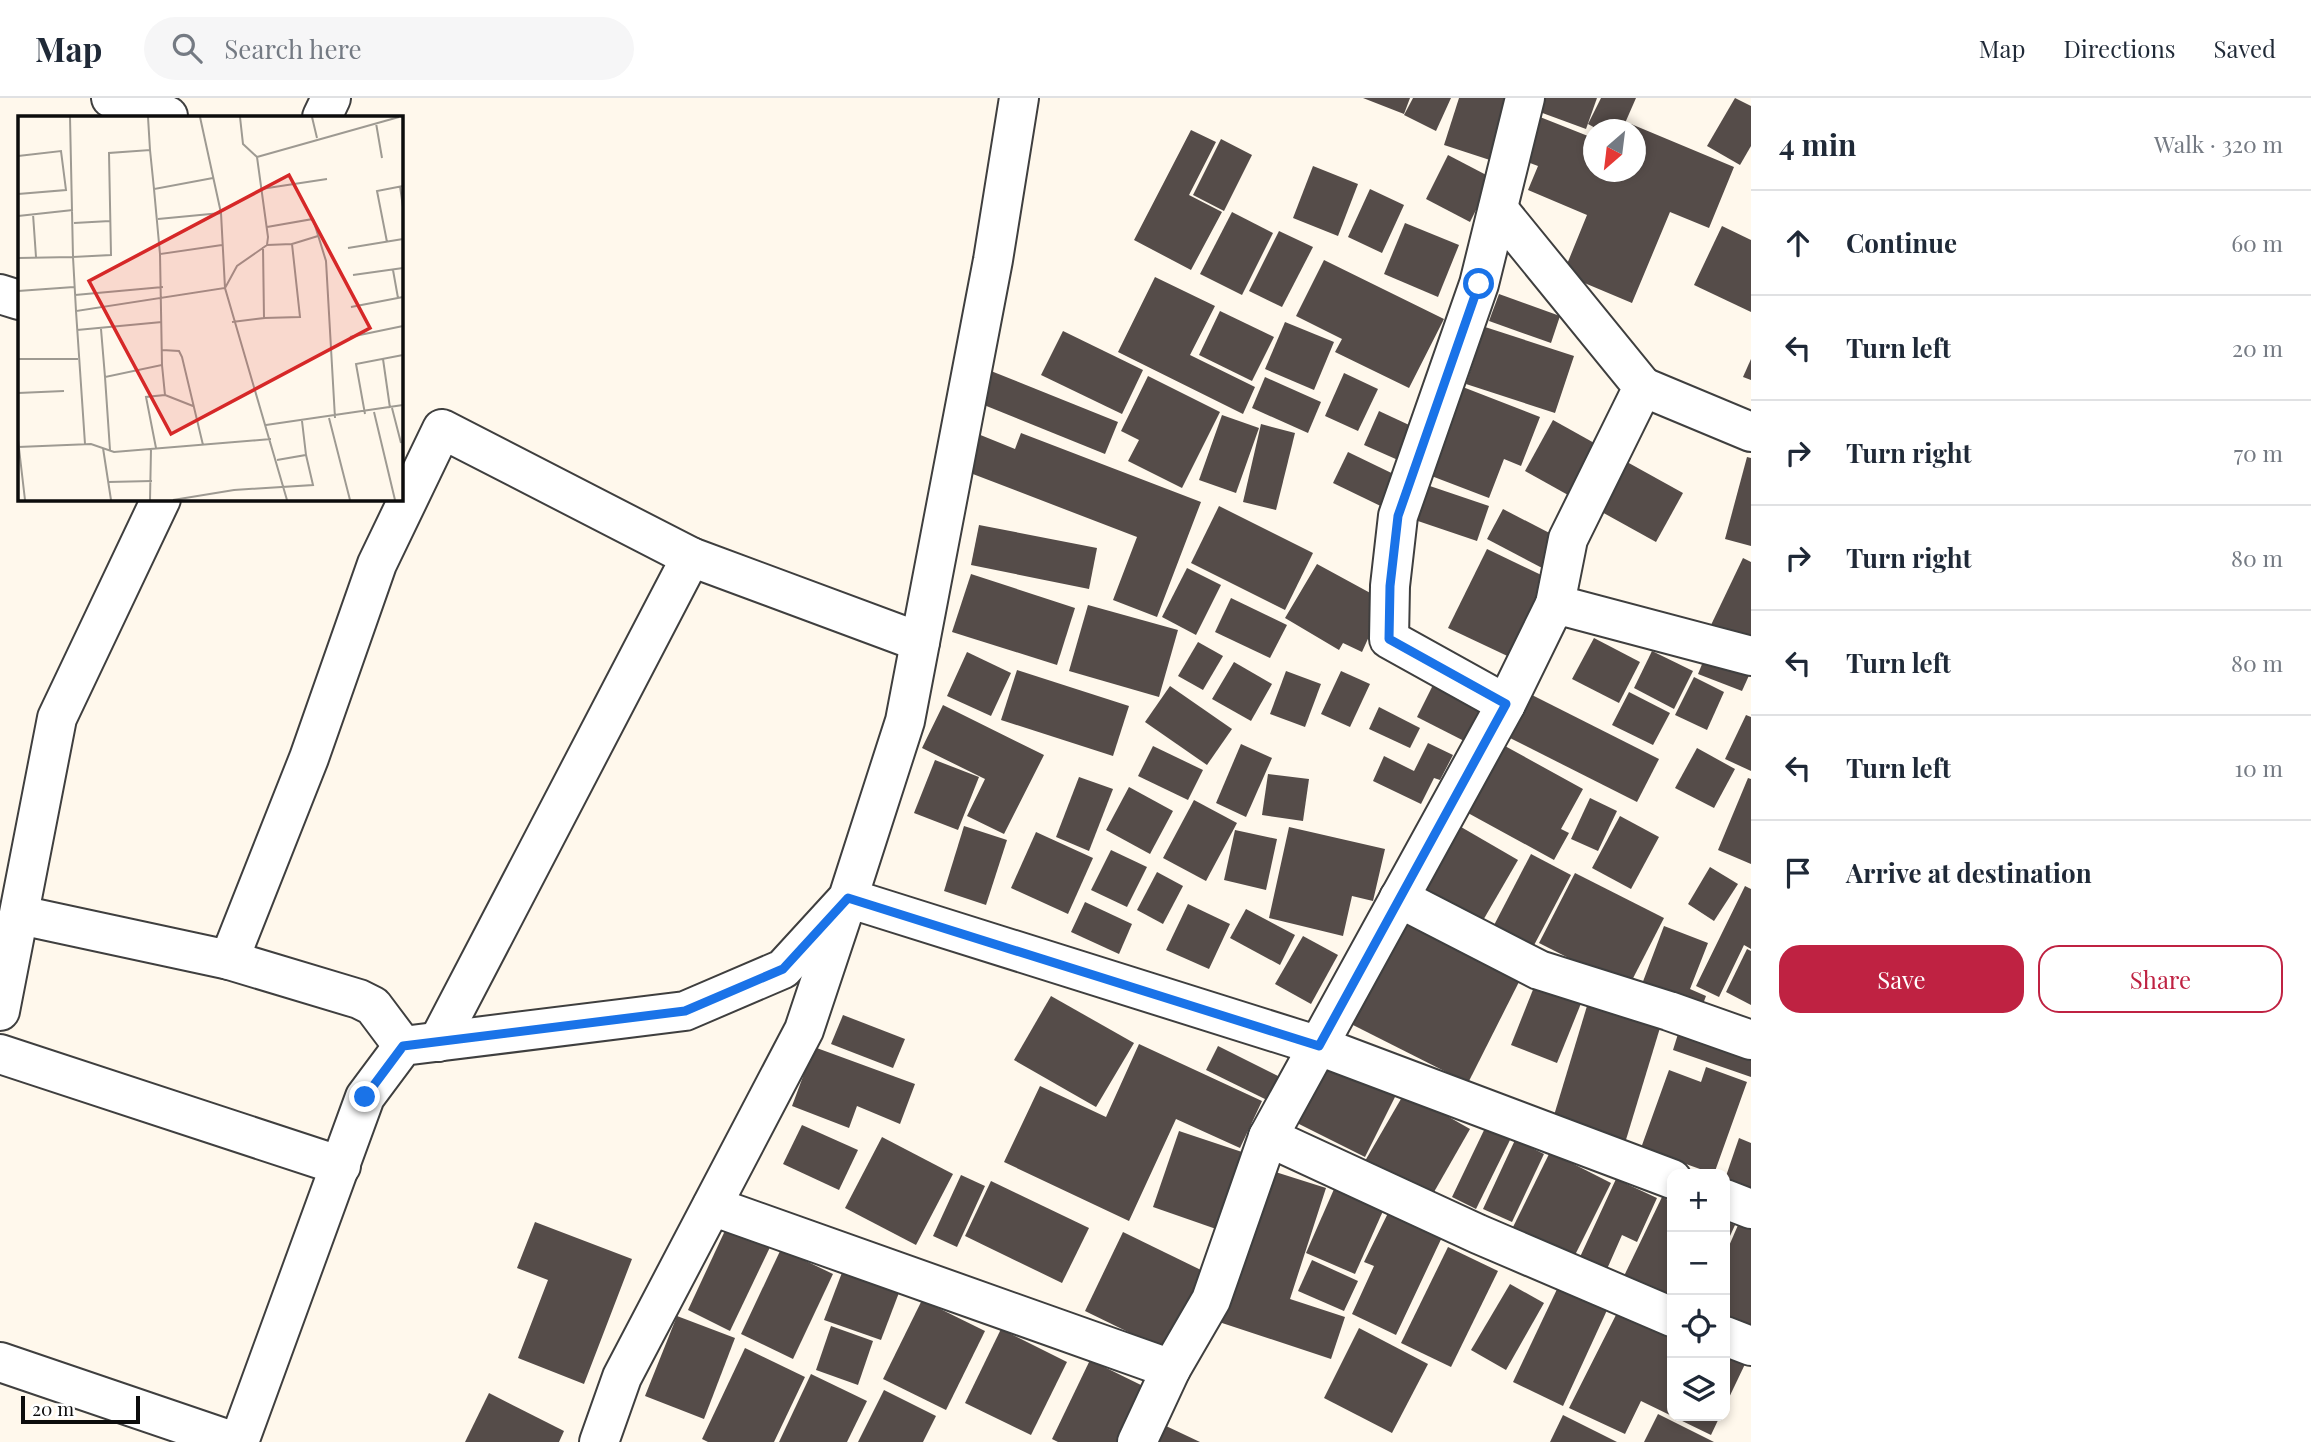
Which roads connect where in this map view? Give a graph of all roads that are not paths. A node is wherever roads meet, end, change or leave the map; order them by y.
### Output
1 (111, 98) edge
2 (331, 98) edge
3 (1019, 98) edge
4 (1525, 98) edge
5 (168, 116) edge
6 (322, 116) edge
7 (1498, 209) junction
8 (0, 294) edge
9 (18, 300) edge
10 (1643, 387) junction
11 (1751, 432) edge
12 (161, 500) edge
13 (691, 557) junction
14 (1555, 604) junction
15 (920, 642) junction
16 (1751, 656) edge
17 (1506, 704) junction
18 (848, 898) junction
19 (1399, 898) junction
20 (20, 915) junction
21 (229, 960) junction
22 (0, 1011) edge
23 (1751, 1040) edge
24 (421, 1044) junction
25 (1319, 1046) junction
26 (0, 1054) edge
27 (1268, 1137) junction
28 (341, 1166) junction
29 (1667, 1177) edge
30 (1730, 1201) edge
31 (712, 1206) junction
32 (1751, 1209) edge
33 (1667, 1315) edge
34 (1730, 1338) edge
35 (1751, 1346) edge
36 (0, 1362) edge
37 (1171, 1369) junction
38 (612, 1438) edge
39 (237, 1442) edge
40 (1137, 1442) edge

1 - 5 street
2 - 6 street
3 - 15 street
4 - 7 street
7 - 10 street
7 - 17 street
8 - 9 street
10 - 11 street
10 - 14 street
12 - 20 street
13 - 15 street
13 - 21 street
13 - 24 street
14 - 16 street
14 - 17 street
15 - 18 street
17 - 19 street
18 - 24 street
18 - 25 street
18 - 31 street
19 - 23 street
19 - 25 street
20 - 21 street
20 - 22 street
21 - 24 street
24 - 28 street
25 - 27 street
25 - 29 street
26 - 28 street
27 - 33 street
27 - 37 street
28 - 39 street
30 - 32 street
31 - 37 street
31 - 38 street
34 - 35 street
36 - 39 street
37 - 40 street

